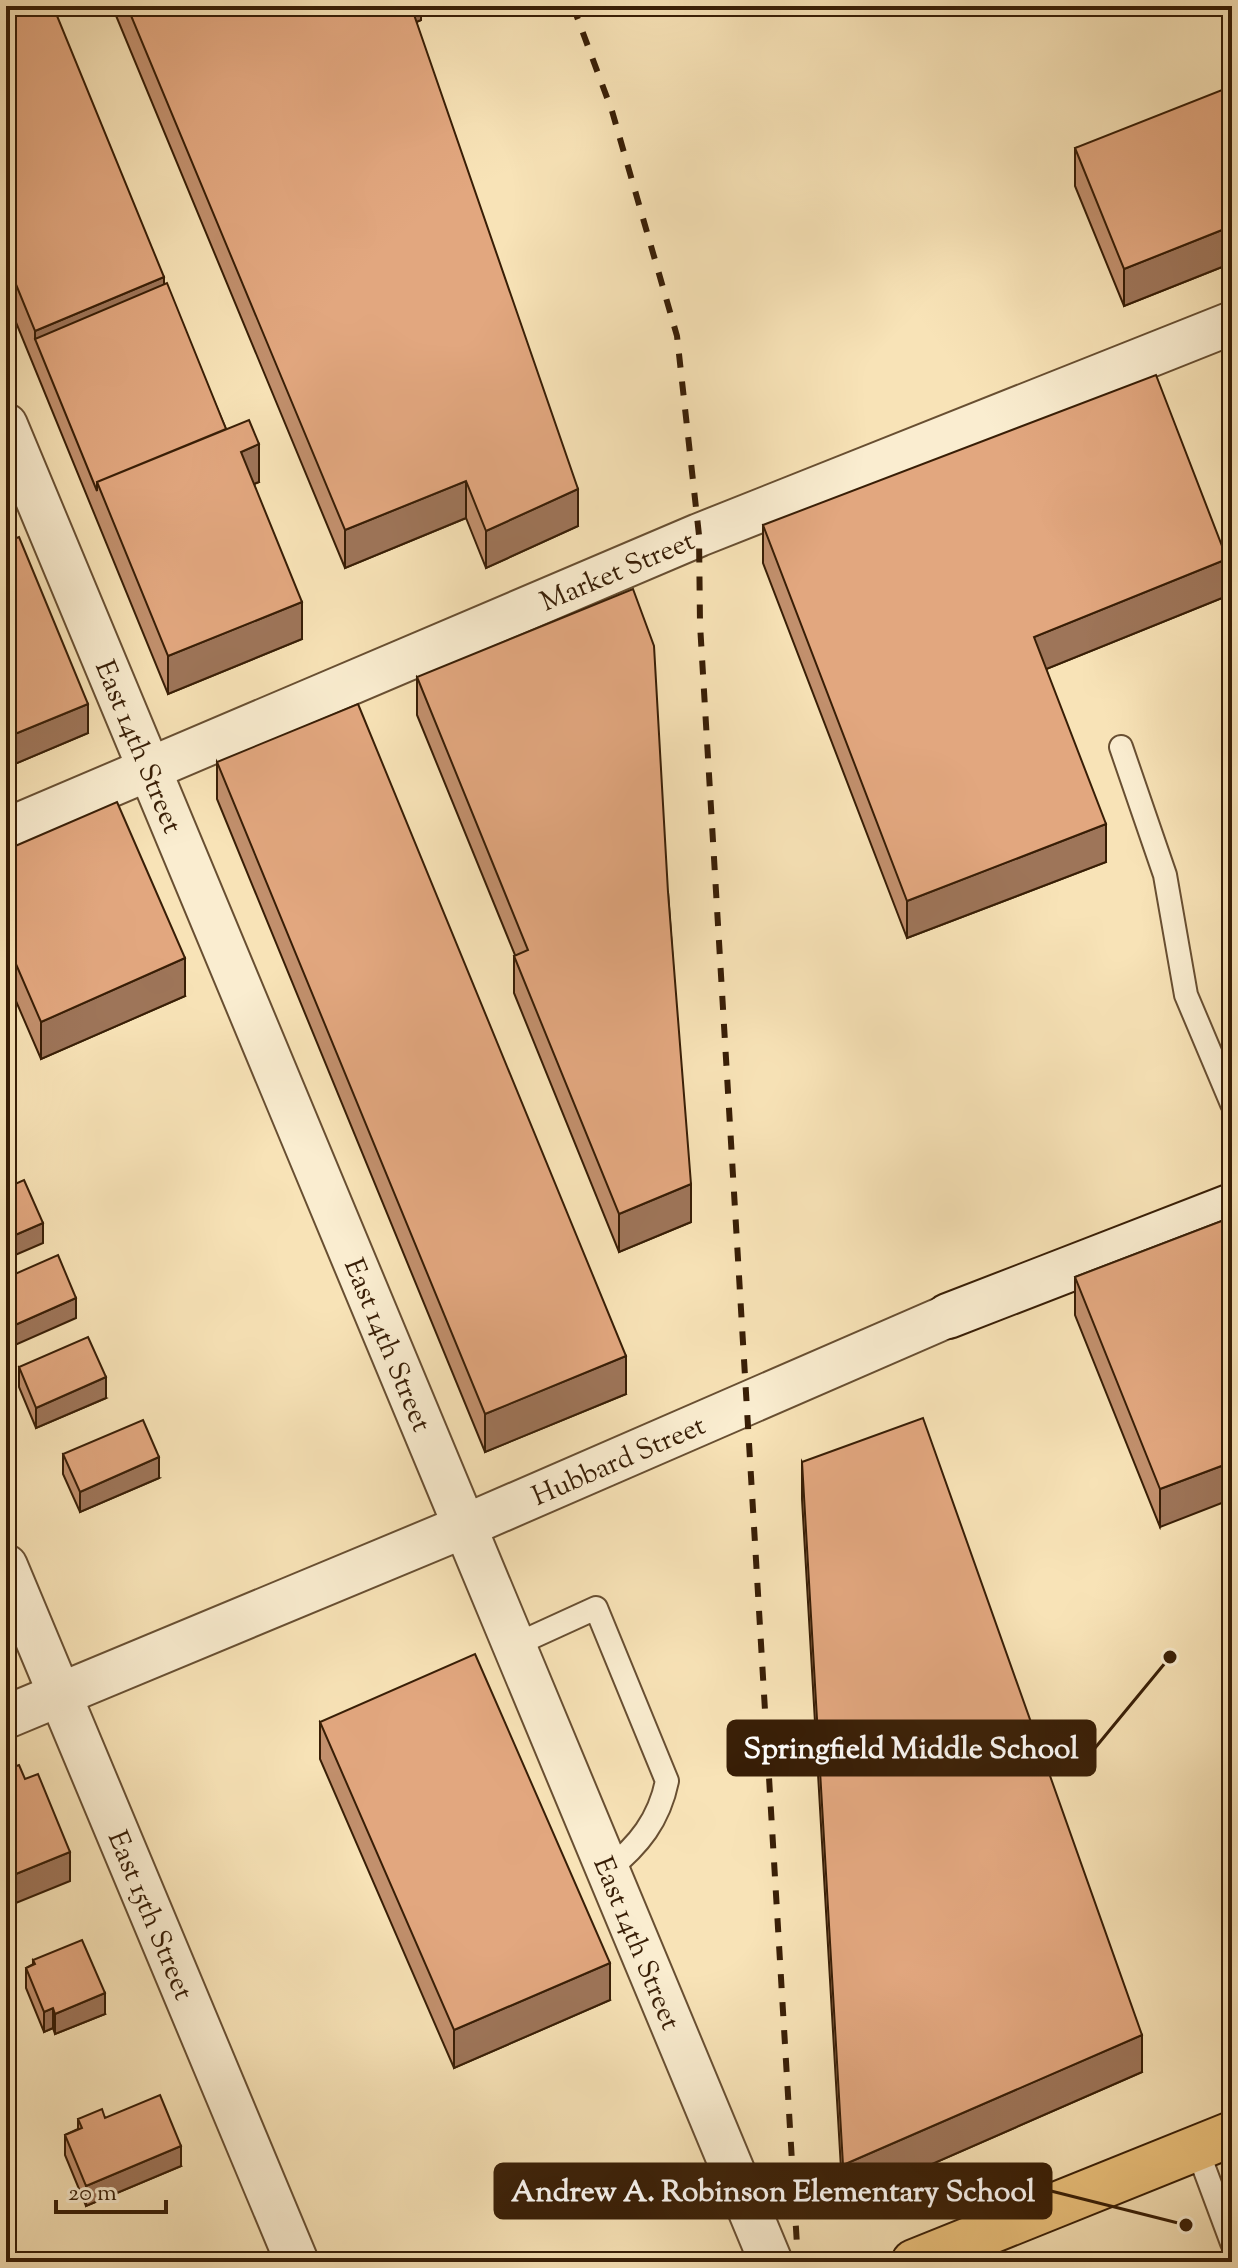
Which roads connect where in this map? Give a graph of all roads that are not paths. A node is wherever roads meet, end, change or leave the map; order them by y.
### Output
1 (1232, 323) edge
2 (6, 425) edge
3 (1121, 747) dead end
4 (150, 770) junction
5 (6, 830) edge
6 (1232, 1104) edge
7 (1232, 1206) edge
8 (948, 1316) joint
9 (465, 1526) junction
10 (6, 1566) edge
11 (515, 1645) junction
12 (59, 1695) junction
13 (6, 1717) edge
14 (608, 1870) junction
15 (1215, 2142) edge
16 (1232, 2243) edge
17 (297, 2262) edge
18 (771, 2262) edge
19 (914, 2262) edge

1 - 4 street, Market Street
2 - 4 street, East 14th Street
3 - 6 lane
4 - 5 street, Market Street
4 - 9 street, East 14th Street
7 - 8 main road, Hubbard Street
8 - 9 street, Hubbard Street
9 - 11 street, East 14th Street
9 - 12 street, Hubbard Street
10 - 12 street, East 15th Street
11 - 14 street, East 14th Street
11 - 14 lane
12 - 13 street, Hubbard Street
12 - 17 street, East 15th Street
14 - 18 street, East 14th Street
15 - 16 lane
15 - 19 main road

